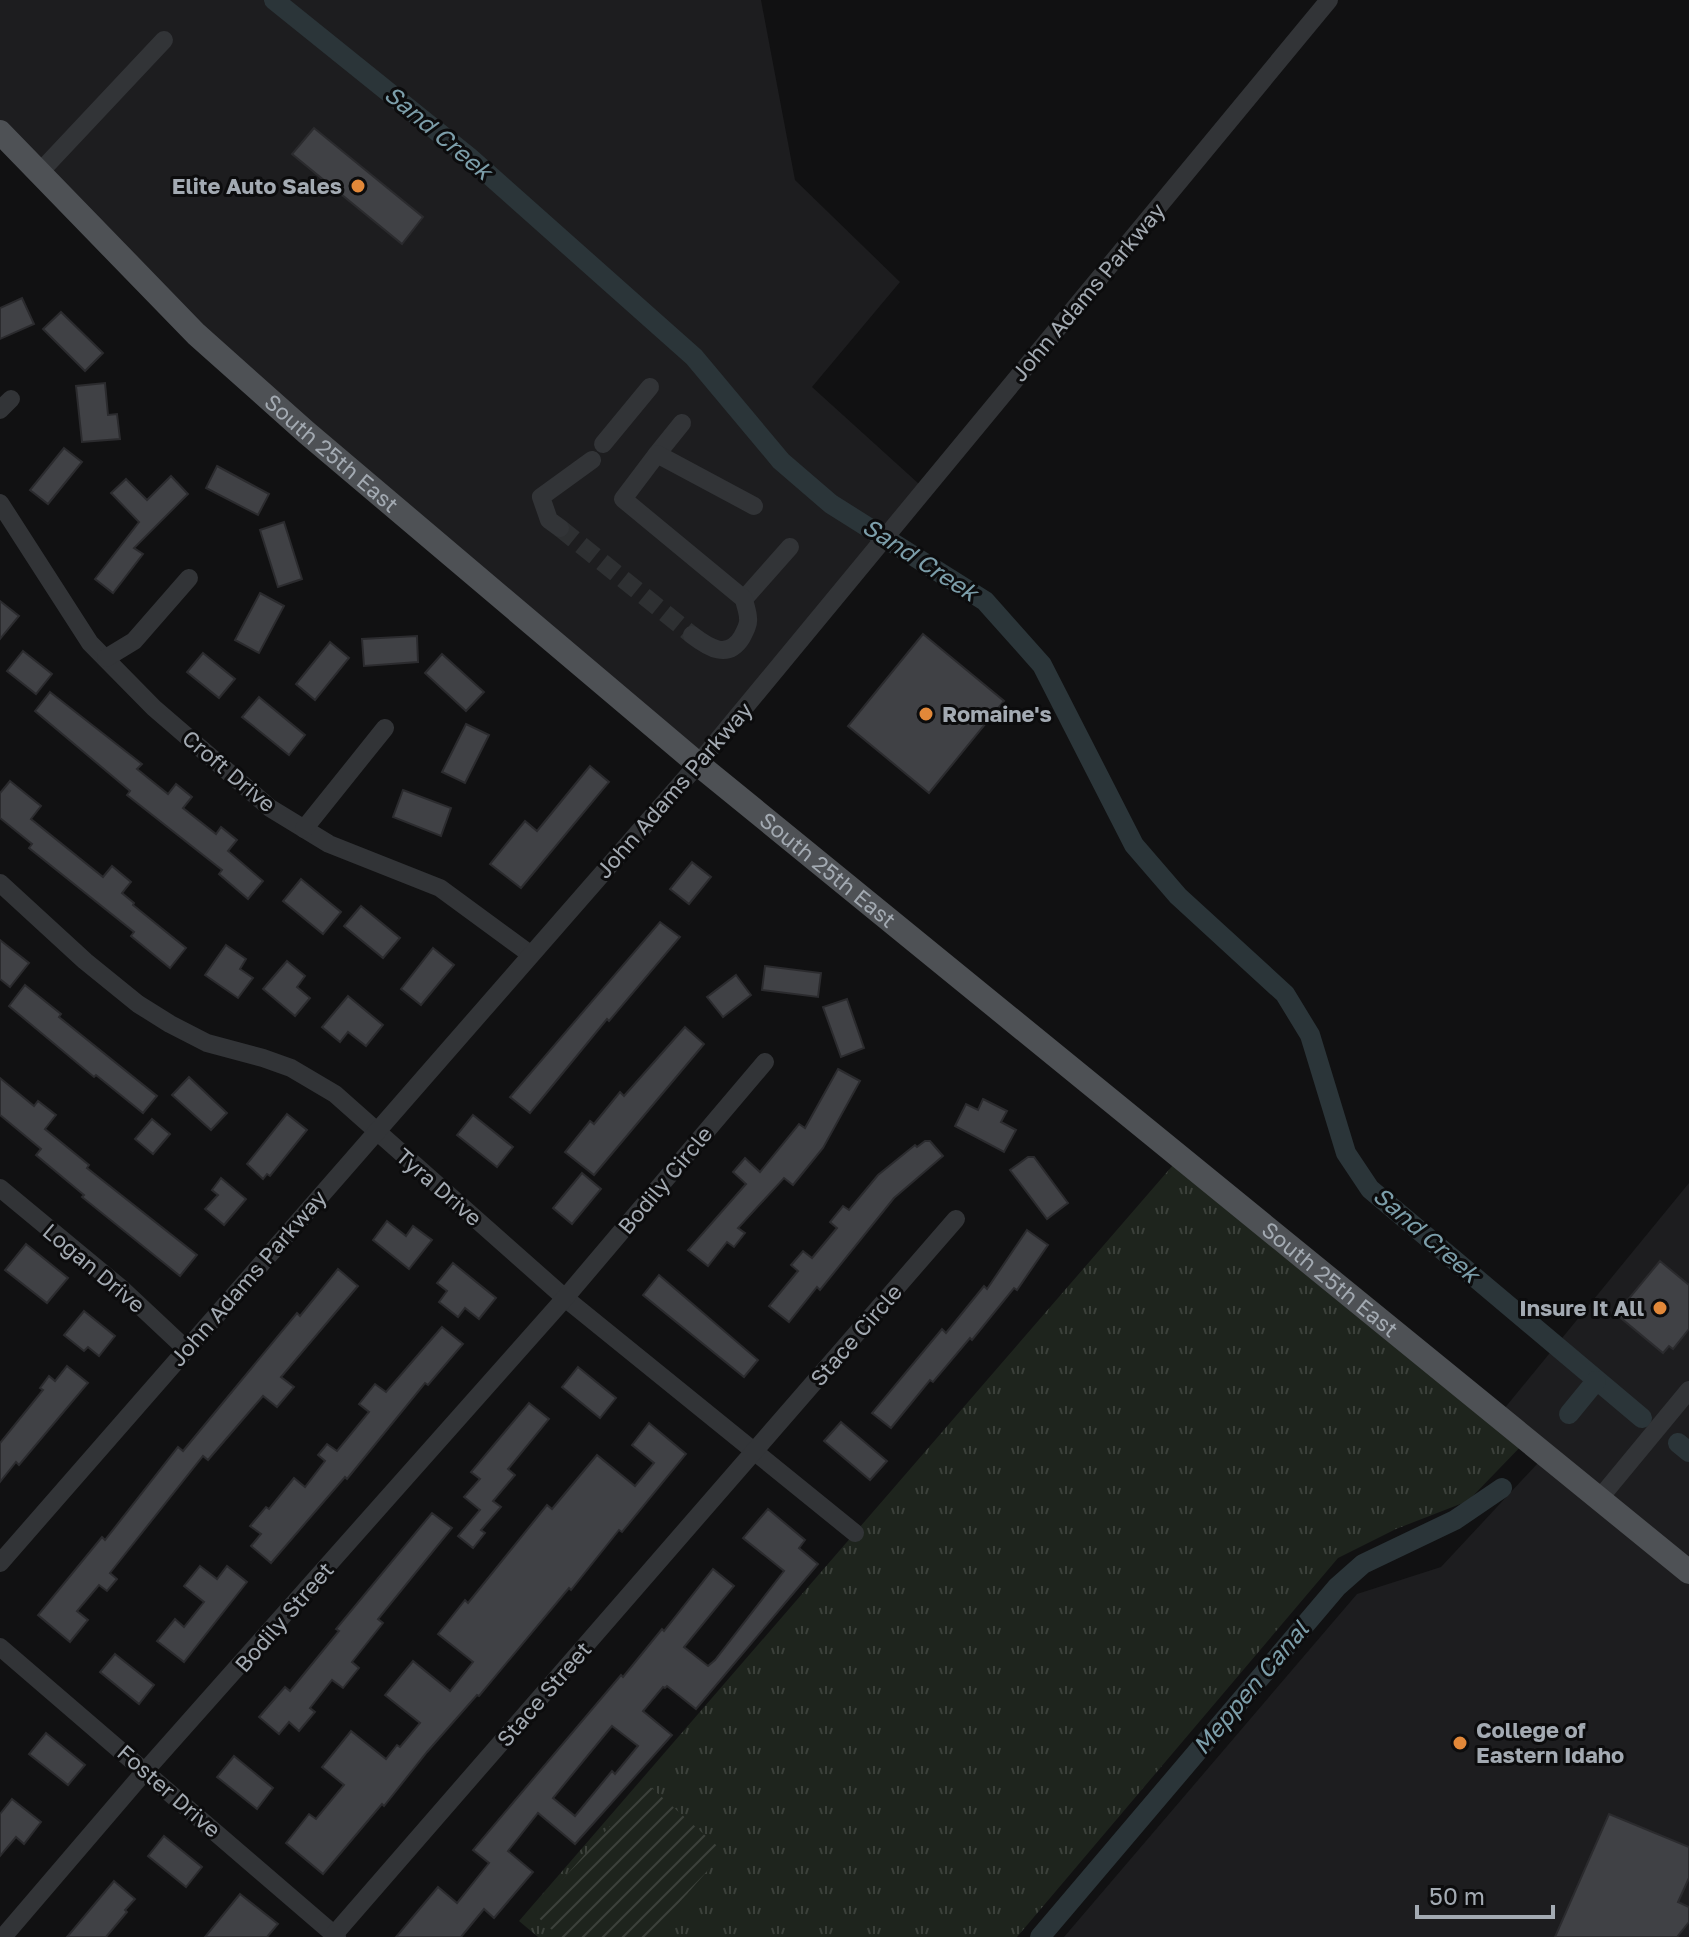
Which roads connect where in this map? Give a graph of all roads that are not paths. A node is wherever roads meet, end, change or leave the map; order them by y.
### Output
1 (1329, 0) edge
2 (164, 40) dead end
3 (0, 132) edge
4 (39, 173) junction
5 (650, 387) dead end
6 (682, 423) dead end
7 (603, 444) dead end
8 (657, 454) junction
9 (592, 460) dead end
10 (0, 503) edge
11 (754, 506) dead end
12 (560, 528) tunnel mouth
13 (790, 547) dead end
14 (189, 578) dead end
15 (744, 599) junction
16 (692, 635) tunnel mouth
17 (106, 658) junction
18 (385, 728) dead end
19 (698, 764) junction
20 (304, 829) junction
21 (0, 883) edge
22 (530, 954) junction
23 (765, 1062) dead end
24 (376, 1131) junction
25 (4, 1200) edge
26 (956, 1219) dead end
27 (565, 1298) junction
28 (186, 1349) junction
29 (1689, 1390) edge
30 (756, 1452) junction
31 (1599, 1499) junction
32 (855, 1533) dead end
33 (0, 1563) edge
34 (1689, 1572) edge
35 (0, 1647) edge
36 (146, 1770) junction
37 (334, 1936) edge
38 (3, 1937) edge

1 - 19 street, John Adams Parkway
2 - 4 street
3 - 4 main road, South 25th East
4 - 19 main road, South 25th East
5 - 7 street
6 - 8 street
8 - 11 street
8 - 15 street
9 - 12 street
10 - 17 street, Croft Drive
13 - 15 street
14 - 17 street
15 - 16 street
17 - 20 street, Croft Drive
18 - 20 street
19 - 22 street, John Adams Parkway
19 - 31 main road, South 25th East
20 - 22 street, Croft Drive
21 - 24 street, Tyra Drive
22 - 24 street, John Adams Parkway
23 - 27 street, Bodily Circle
24 - 27 street, Tyra Drive
24 - 28 street, John Adams Parkway
25 - 28 street, Logan Drive
26 - 30 street, Stace Circle
27 - 30 street, Tyra Drive
27 - 36 street, Bodily Street
28 - 33 street, John Adams Parkway
29 - 31 street
30 - 32 street, Tyra Drive
30 - 37 street, Stace Street
31 - 34 main road, South 25th East
35 - 36 street, Foster Drive
36 - 37 street, Foster Drive
36 - 38 street, Bodily Street

